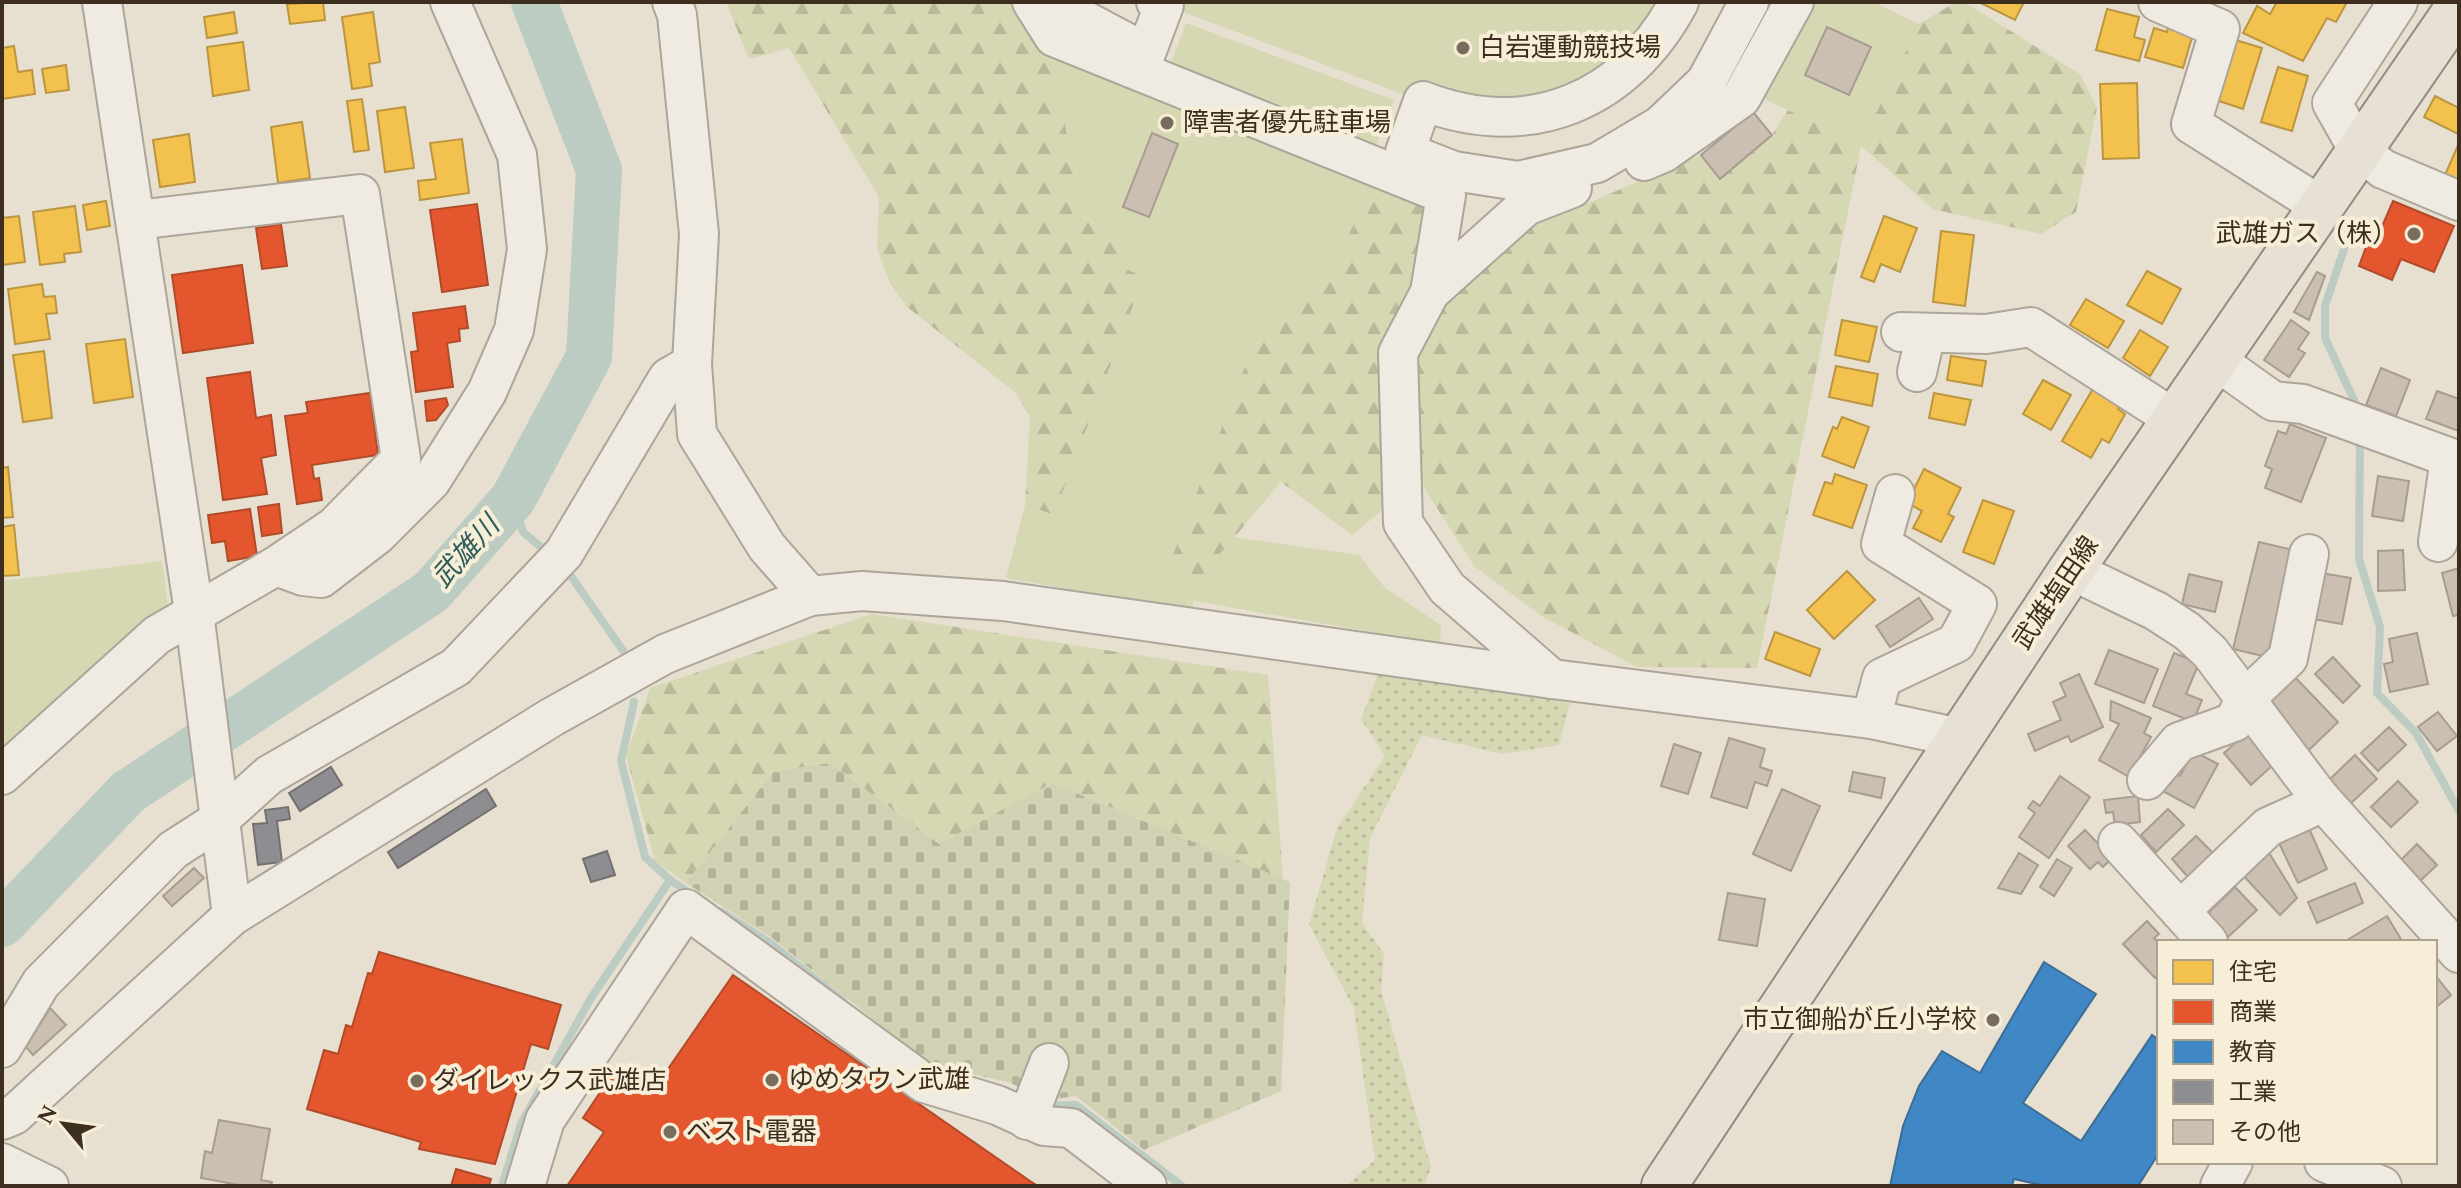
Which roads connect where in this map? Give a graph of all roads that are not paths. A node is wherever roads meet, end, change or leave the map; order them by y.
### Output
1 (102, 2) edge
2 (450, 2) edge
3 (672, 2) edge
4 (1032, 2) edge
5 (1064, 2) edge
6 (1156, 2) edge
7 (1679, 2) edge
8 (1749, 2) edge
9 (1794, 2) edge
10 (2158, 2) edge
11 (2398, 2) edge
12 (2459, 6) edge
13 (2358, 149) junction
14 (2459, 201) edge
15 (2319, 205) junction
16 (136, 220) junction
17 (1430, 292) junction
18 (2214, 359) junction
19 (692, 364) junction
20 (1917, 372) dead end
21 (2173, 418) junction
22 (2454, 460) edge
23 (1895, 494) dead end
24 (2438, 542) dead end
25 (2309, 554) dead end
26 (276, 566) junction
27 (2071, 570) junction
28 (810, 596) junction
29 (194, 624) junction
30 (1552, 679) junction
31 (2245, 699) junction
32 (1871, 719) junction
33 (1960, 738) junction
34 (2, 775) edge
35 (2147, 780) dead end
36 (2319, 797) junction
37 (218, 821) junction
38 (2118, 842) dead end
39 (2180, 911) junction
40 (232, 916) junction
41 (2206, 940) edge
42 (2450, 944) edge
43 (2, 1048) edge
44 (2, 1120) edge
45 (2232, 1164) edge
46 (2329, 1164) edge
47 (8, 1173) edge
48 (49, 1186) edge
49 (525, 1186) edge
50 (1147, 1186) edge
51 (1664, 1186) edge
52 (2220, 1186) edge
53 (2382, 1186) edge

1 - 16 street
2 - 26 street
3 - 19 street
4 - 17 street
5 - 6 street
7 - 8 street
9 - 17 street
10 - 15 street
11 - 13 street
12 - 13 main road, 武雄塩田線
13 - 14 street
13 - 15 main road, 武雄塩田線
15 - 18 main road, 武雄塩田線
16 - 26 street
16 - 29 street
17 - 30 street
18 - 21 main road, 武雄塩田線
18 - 22 street
19 - 28 street
19 - 37 street
20 - 21 street
21 - 27 main road, 武雄塩田線
22 - 24 street
23 - 32 street
25 - 31 street
26 - 29 street
27 - 31 street
27 - 33 main road, 武雄塩田線
28 - 30 street
28 - 40 street
29 - 34 street
29 - 37 street
30 - 32 street
31 - 35 street
31 - 36 street
32 - 33 street
33 - 51 main road, 武雄塩田線
36 - 39 street
36 - 42 street
37 - 40 street
37 - 43 street
38 - 39 street
39 - 41 street
40 - 44 street
45 - 52 street
46 - 53 street
47 - 48 street
49 - 50 street

